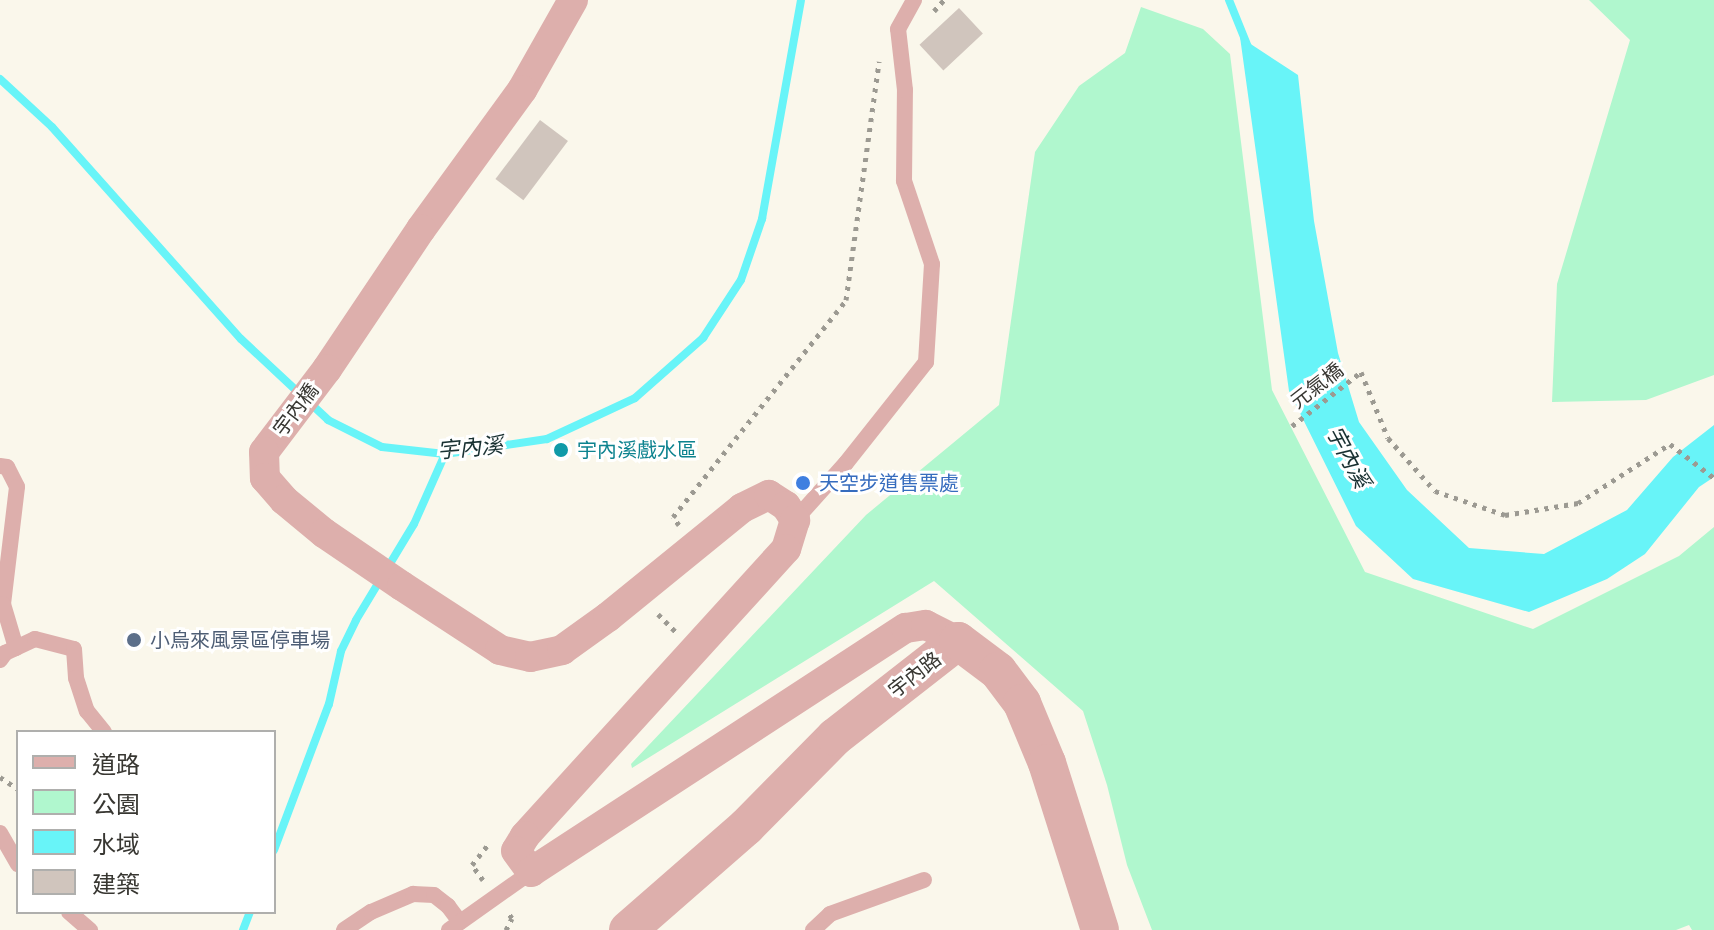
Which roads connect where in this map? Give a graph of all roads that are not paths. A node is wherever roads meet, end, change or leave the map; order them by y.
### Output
1 (573, 0) edge
2 (914, 0) edge
3 (0, 466) edge
4 (795, 520) junction
5 (958, 641) junction
6 (16, 648) junction
7 (0, 660) edge
8 (102, 730) edge
9 (0, 833) edge
10 (16, 861) edge
11 (531, 872) junction
12 (924, 880) dead end
13 (71, 914) edge
14 (454, 926) edge
15 (90, 930) edge
16 (344, 930) edge
17 (628, 930) edge
18 (813, 930) edge
19 (1100, 930) edge

1 - 4 street, 宇內橋
2 - 4 lane
3 - 6 lane
4 - 11 street
5 - 11 street
5 - 17 street, 宇內路
5 - 19 street, 宇內路
6 - 7 lane
6 - 8 lane
9 - 10 lane
11 - 14 lane
12 - 18 lane
13 - 15 lane
14 - 16 lane

